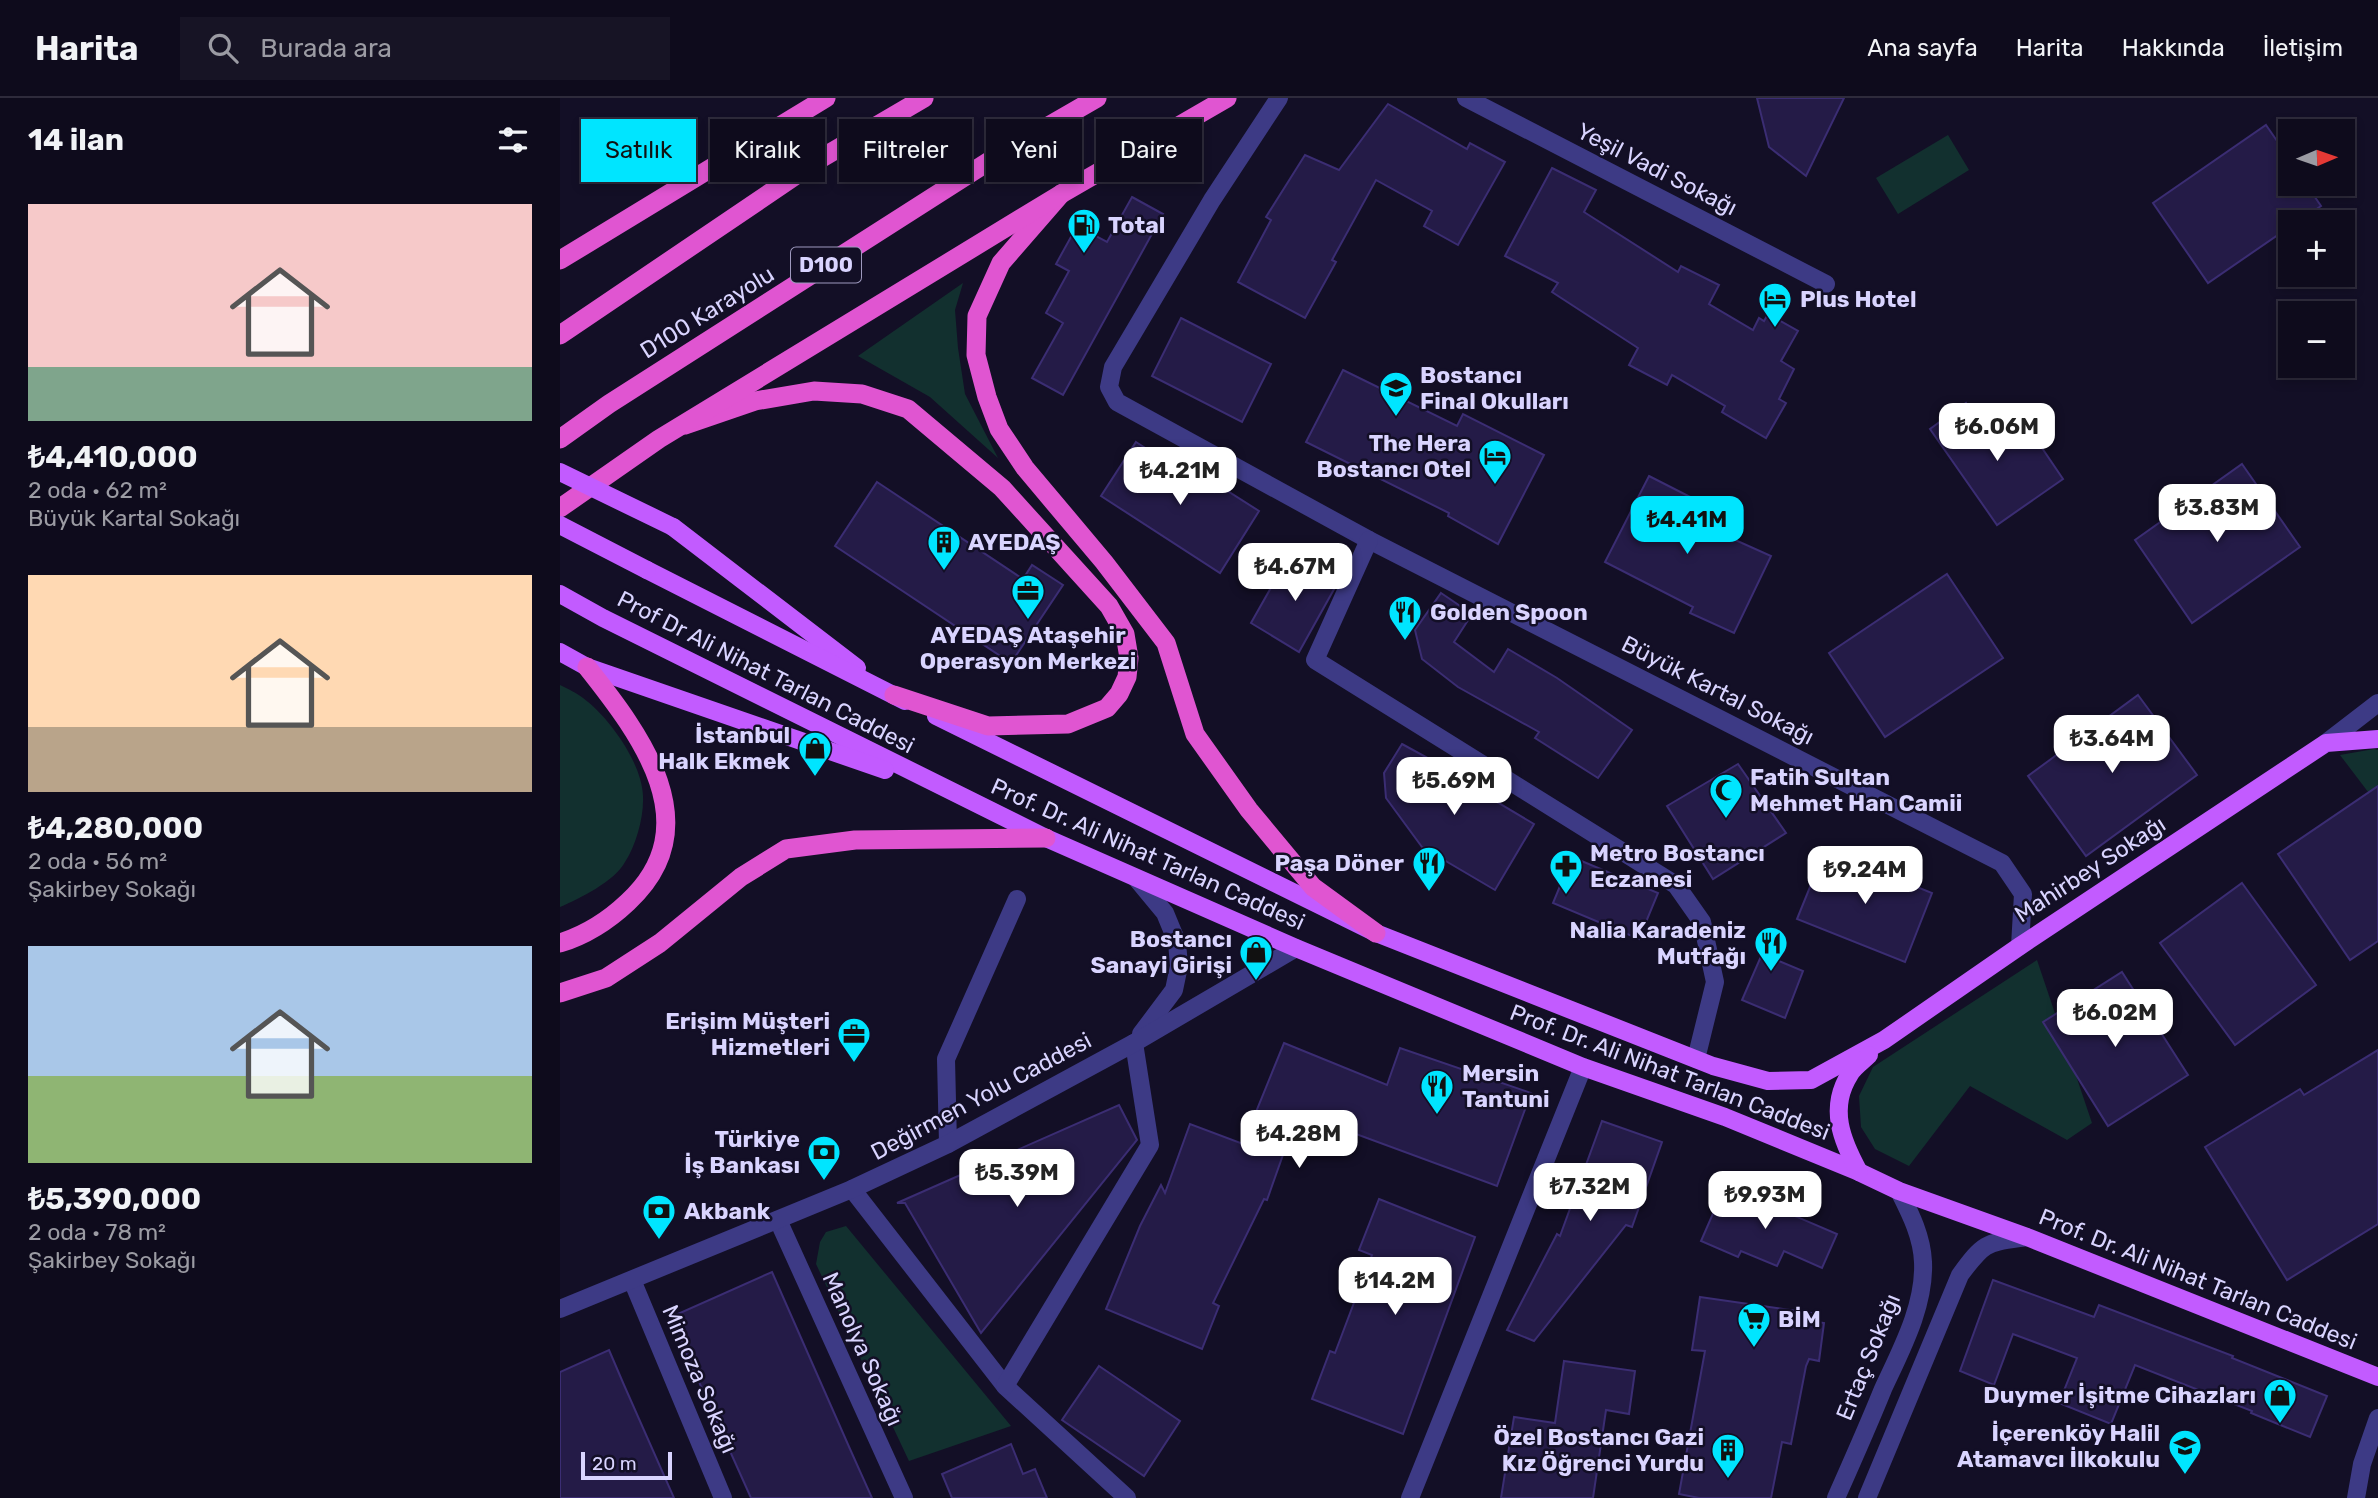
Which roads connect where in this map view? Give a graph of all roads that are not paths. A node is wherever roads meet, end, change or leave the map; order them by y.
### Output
1 (826, 98) edge
2 (923, 98) edge
3 (1097, 98) edge
4 (1227, 98) edge
5 (1279, 98) edge
6 (1466, 98) edge
7 (1060, 194) junction
8 (560, 260) edge
9 (1826, 284) dead end
10 (560, 335) edge
11 (685, 425) junction
12 (560, 439) edge
13 (560, 471) edge
14 (560, 508) edge
15 (560, 525) edge
16 (1369, 540) junction
17 (560, 593) edge
18 (560, 652) edge
19 (587, 667) junction
20 (894, 695) junction
21 (2378, 703) edge
22 (2378, 739) edge
23 (2326, 743) junction
24 (952, 793) junction
25 (1046, 838) junction
26 (1136, 878) junction
27 (1017, 899) dead end
28 (1376, 933) junction
29 (560, 943) edge
30 (2020, 946) junction
31 (1296, 948) junction
32 (560, 993) edge
33 (1884, 1040) junction
34 (1134, 1043) junction
35 (1696, 1059) junction
36 (1583, 1067) junction
37 (948, 1144) junction
38 (1859, 1172) junction
39 (852, 1189) junction
40 (1899, 1191) junction
41 (778, 1220) junction
42 (2027, 1237) junction
43 (632, 1280) junction
44 (560, 1309) edge
45 (2378, 1377) edge
46 (1005, 1386) junction
47 (2378, 1418) edge
48 (723, 1498) edge
49 (904, 1498) edge
50 (1127, 1498) edge
51 (1410, 1498) edge
52 (1836, 1498) edge
53 (1867, 1498) edge
54 (2356, 1498) edge

1 - 8 highway
2 - 10 highway
3 - 12 highway, D100 Karayolu / D100
4 - 7 highway
5 - 16 street
6 - 9 street, Yeşil Vadi Sokağı
7 - 11 highway
7 - 28 highway
11 - 14 highway
11 - 20 highway
13 - 20 main road, bridge
15 - 20 main road, Prof. Dr. Ali Nihat Tarlan Caddesi, bridge
16 - 30 street, Büyük Kartal Sokağı
16 - 35 street
17 - 24 main road, Prof Dr Ali Nihat Tarlan Caddesi
18 - 19 main road
19 - 24 main road
19 - 29 highway
20 - 28 main road, Prof. Dr. Ali Nihat Tarlan Caddesi
21 - 23 street, Mahirbey Sokağı
22 - 23 main road, Mahirbey Sokağı
23 - 30 main road, Mahirbey Sokağı
24 - 25 main road, Prof. Dr. Ali Nihat Tarlan Caddesi
25 - 26 main road, Prof. Dr. Ali Nihat Tarlan Caddesi
25 - 32 highway
26 - 31 main road, Prof. Dr. Ali Nihat Tarlan Caddesi
26 - 34 street
27 - 37 street
28 - 35 main road, Prof. Dr. Ali Nihat Tarlan Caddesi
30 - 33 main road, Mahirbey Sokağı
31 - 34 street, Değirmen Yolu Caddesi
31 - 36 main road, Prof. Dr. Ali Nihat Tarlan Caddesi
33 - 35 main road, Prof. Dr. Ali Nihat Tarlan Caddesi
33 - 38 main road
34 - 37 street, Değirmen Yolu Caddesi
34 - 46 street
36 - 38 main road, Prof. Dr. Ali Nihat Tarlan Caddesi
36 - 51 street
37 - 39 street, Değirmen Yolu Caddesi
38 - 40 main road, Prof. Dr. Ali Nihat Tarlan Caddesi
39 - 41 street, Değirmen Yolu Caddesi
39 - 46 street
40 - 42 main road, Prof. Dr. Ali Nihat Tarlan Caddesi
40 - 52 street, Ertaç Sokağı
41 - 43 street, Değirmen Yolu Caddesi
41 - 49 street, Manolya Sokağı
42 - 45 main road, Prof. Dr. Ali Nihat Tarlan Caddesi
42 - 53 street
43 - 44 street, Değirmen Yolu Caddesi
43 - 48 street, Mimoza Sokağı
46 - 50 street
47 - 54 street

